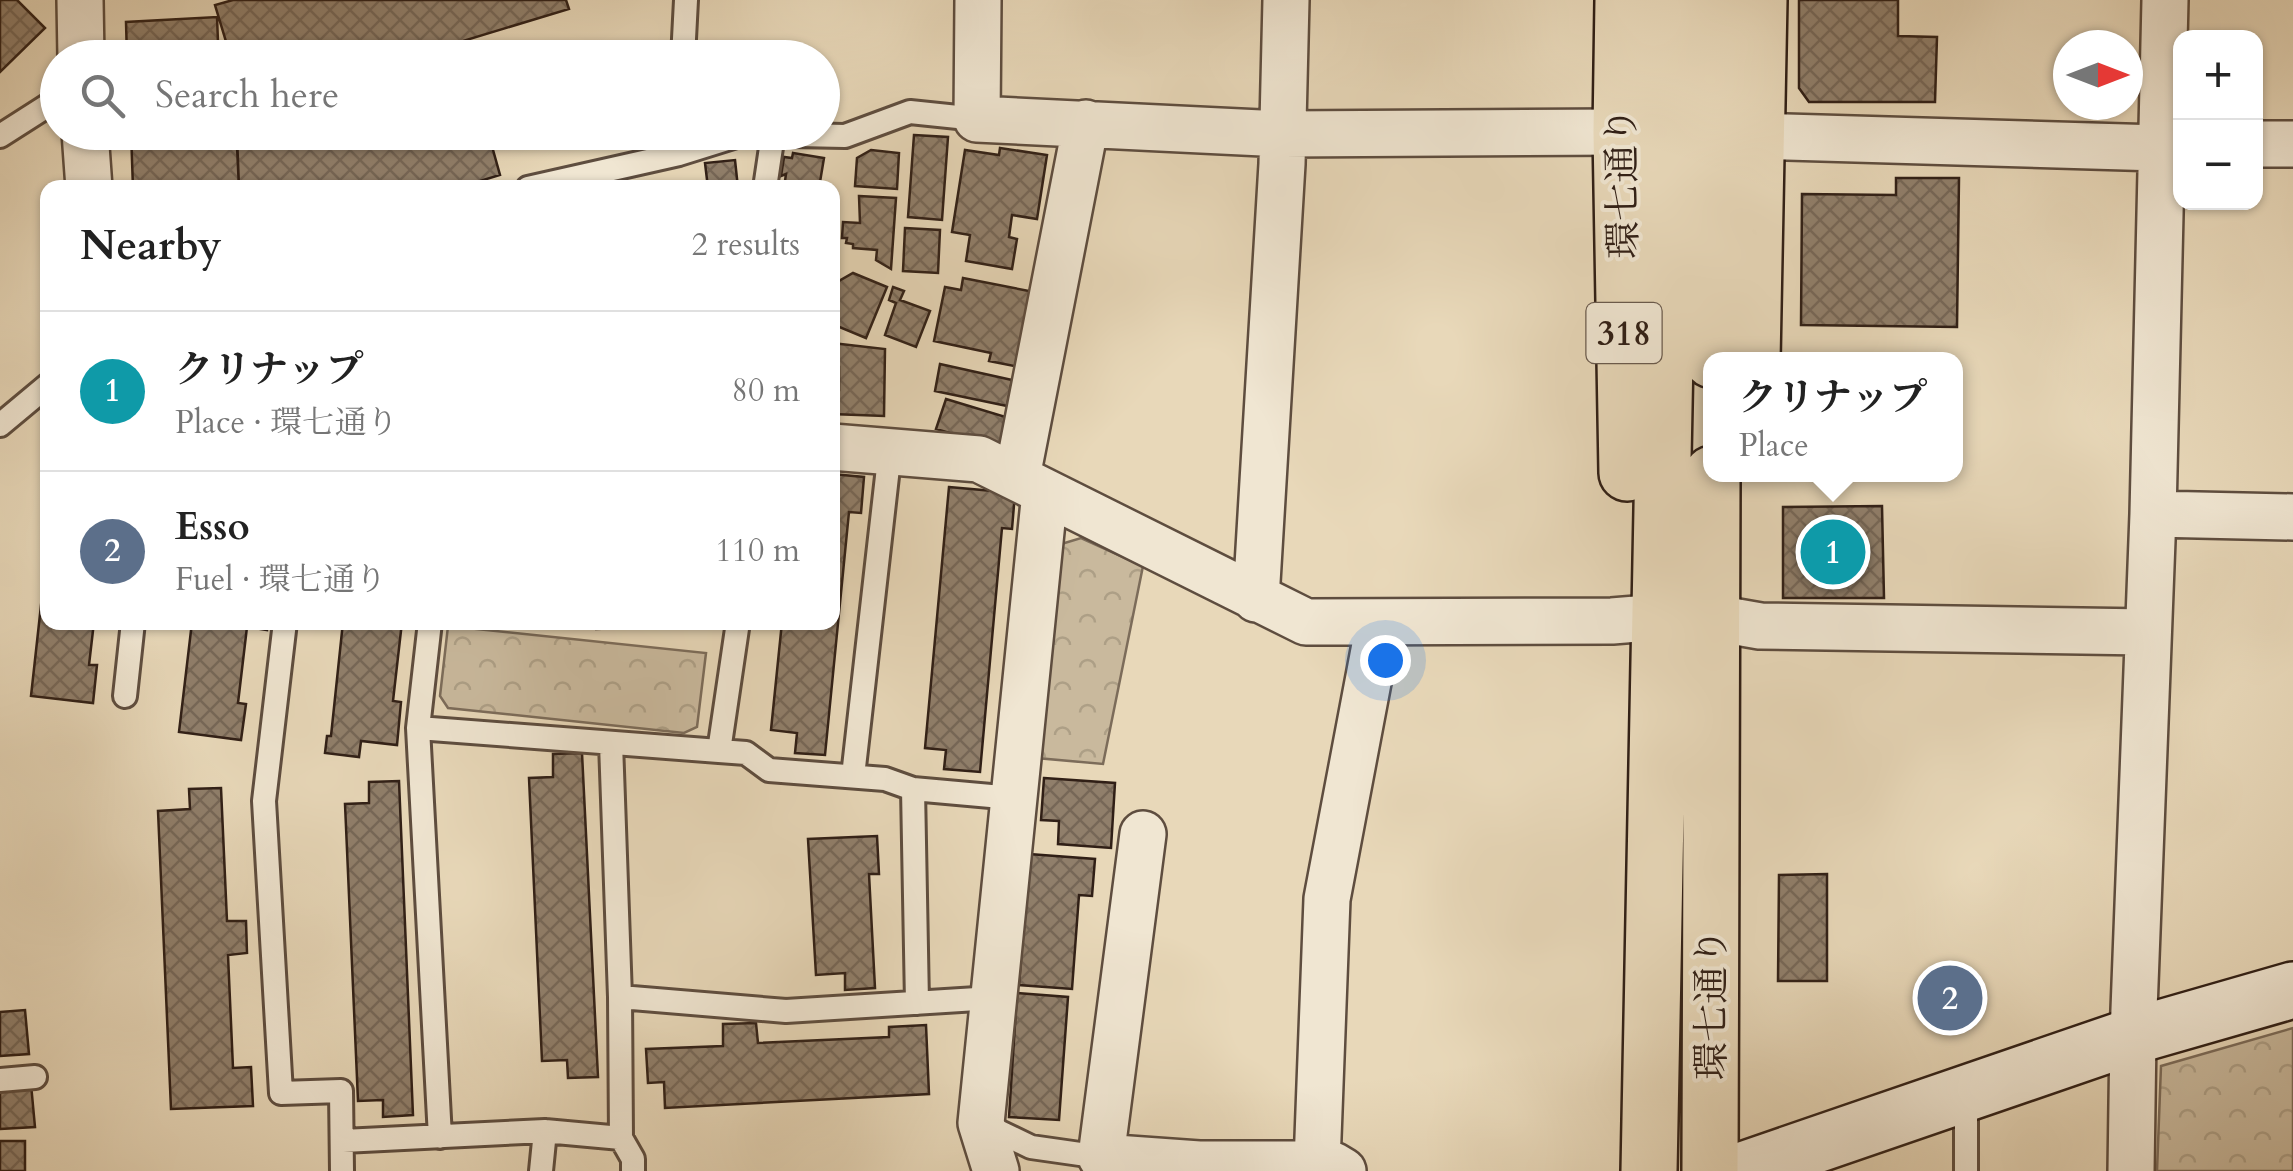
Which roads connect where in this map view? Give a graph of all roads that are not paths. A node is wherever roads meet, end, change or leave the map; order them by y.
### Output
1 (80, 0) edge
2 (686, 0) edge
3 (978, 0) edge
4 (1286, 0) edge
5 (1623, 0) edge
6 (1672, 0) edge
7 (1717, 0) edge
8 (1759, 0) edge
9 (2165, 0) edge
10 (81, 40) edge
11 (685, 40) edge
12 (40, 110) edge
13 (977, 119) junction
14 (1086, 123) junction
15 (1620, 132) junction
16 (1283, 134) junction
17 (0, 136) edge
18 (840, 136) edge
19 (1756, 136) junction
20 (2263, 144) edge
21 (2293, 144) edge
22 (2170, 147) edge
23 (86, 150) edge
24 (656, 150) edge
25 (771, 150) edge
26 (88, 180) edge
27 (555, 180) edge
28 (766, 180) edge
29 (1690, 278) junction
30 (1710, 352) edge
31 (1752, 352) edge
32 (40, 392) edge
33 (0, 425) edge
34 (840, 447) edge
35 (890, 450) junction
36 (1712, 482) edge
37 (1747, 482) edge
38 (1031, 485) junction
39 (2154, 514) junction
40 (2293, 517) edge
41 (1256, 599) junction
42 (1379, 624) junction
43 (132, 630) edge
44 (285, 630) edge
45 (429, 630) edge
46 (737, 630) edge
47 (2148, 632) junction
48 (1716, 638) junction
49 (1653, 641) junction
50 (125, 696) dead end
51 (418, 728) junction
52 (611, 743) junction
53 (719, 751) junction
54 (853, 776) junction
55 (913, 789) junction
56 (1013, 798) junction
57 (1143, 834) dead end
58 (2293, 990) edge
59 (620, 996) junction
60 (993, 998) junction
61 (917, 1003) junction
62 (2133, 1036) junction
63 (34, 1077) dead end
64 (0, 1080) edge
65 (1966, 1093) junction
66 (981, 1123) junction
67 (545, 1131) junction
68 (440, 1137) junction
69 (621, 1138) junction
70 (342, 1141) junction
71 (1101, 1157) junction
72 (1330, 1168) edge
73 (342, 1171) edge
74 (541, 1171) edge
75 (633, 1171) edge
76 (996, 1171) edge
77 (1648, 1171) edge
78 (1710, 1171) edge
79 (1740, 1171) edge
80 (1966, 1171) edge
81 (2131, 1171) edge

1 - 10 street
2 - 11 lane
3 - 13 street
4 - 16 street
5 - 15 main road, 環七通り / 318
6 - 29 main road, 環七通り / 318
7 - 29 main road, 環七通り / 318
8 - 19 main road
9 - 22 street
12 - 17 lane
13 - 14 street
13 - 18 lane
14 - 16 street
14 - 38 street
15 - 16 street
15 - 49 main road, 環七通り / 318
16 - 41 street
19 - 22 street
19 - 31 main road
20 - 21 street
22 - 39 street
23 - 26 street
24 - 27 lane
25 - 28 lane
29 - 30 main road, 環七通り / 318
29 - 49 main road, 環七通り / 318
32 - 33 lane
34 - 35 street
35 - 38 street
35 - 54 lane
36 - 48 main road, 環七通り
37 - 48 main road, 環七通り
38 - 41 street
38 - 56 street
39 - 40 street
39 - 47 street
41 - 42 street
42 - 49 street
42 - 72 street
43 - 50 lane
44 - 70 lane
45 - 51 lane
46 - 53 lane
47 - 48 street
47 - 62 street
48 - 78 main road, 環七通り
49 - 77 main road, 環七通り / 318
51 - 52 lane
51 - 68 lane
52 - 53 lane
52 - 59 lane
53 - 54 lane
54 - 55 lane
55 - 56 lane
55 - 61 lane
56 - 60 street
57 - 71 street
58 - 62 street
59 - 61 lane
59 - 69 lane
60 - 61 lane
60 - 66 street
62 - 65 street
62 - 81 street
63 - 64 lane
65 - 79 street
65 - 80 lane
66 - 71 lane
66 - 76 street
67 - 68 lane
67 - 69 lane
67 - 74 lane
68 - 70 lane
69 - 75 lane
70 - 73 lane
71 - 72 street

